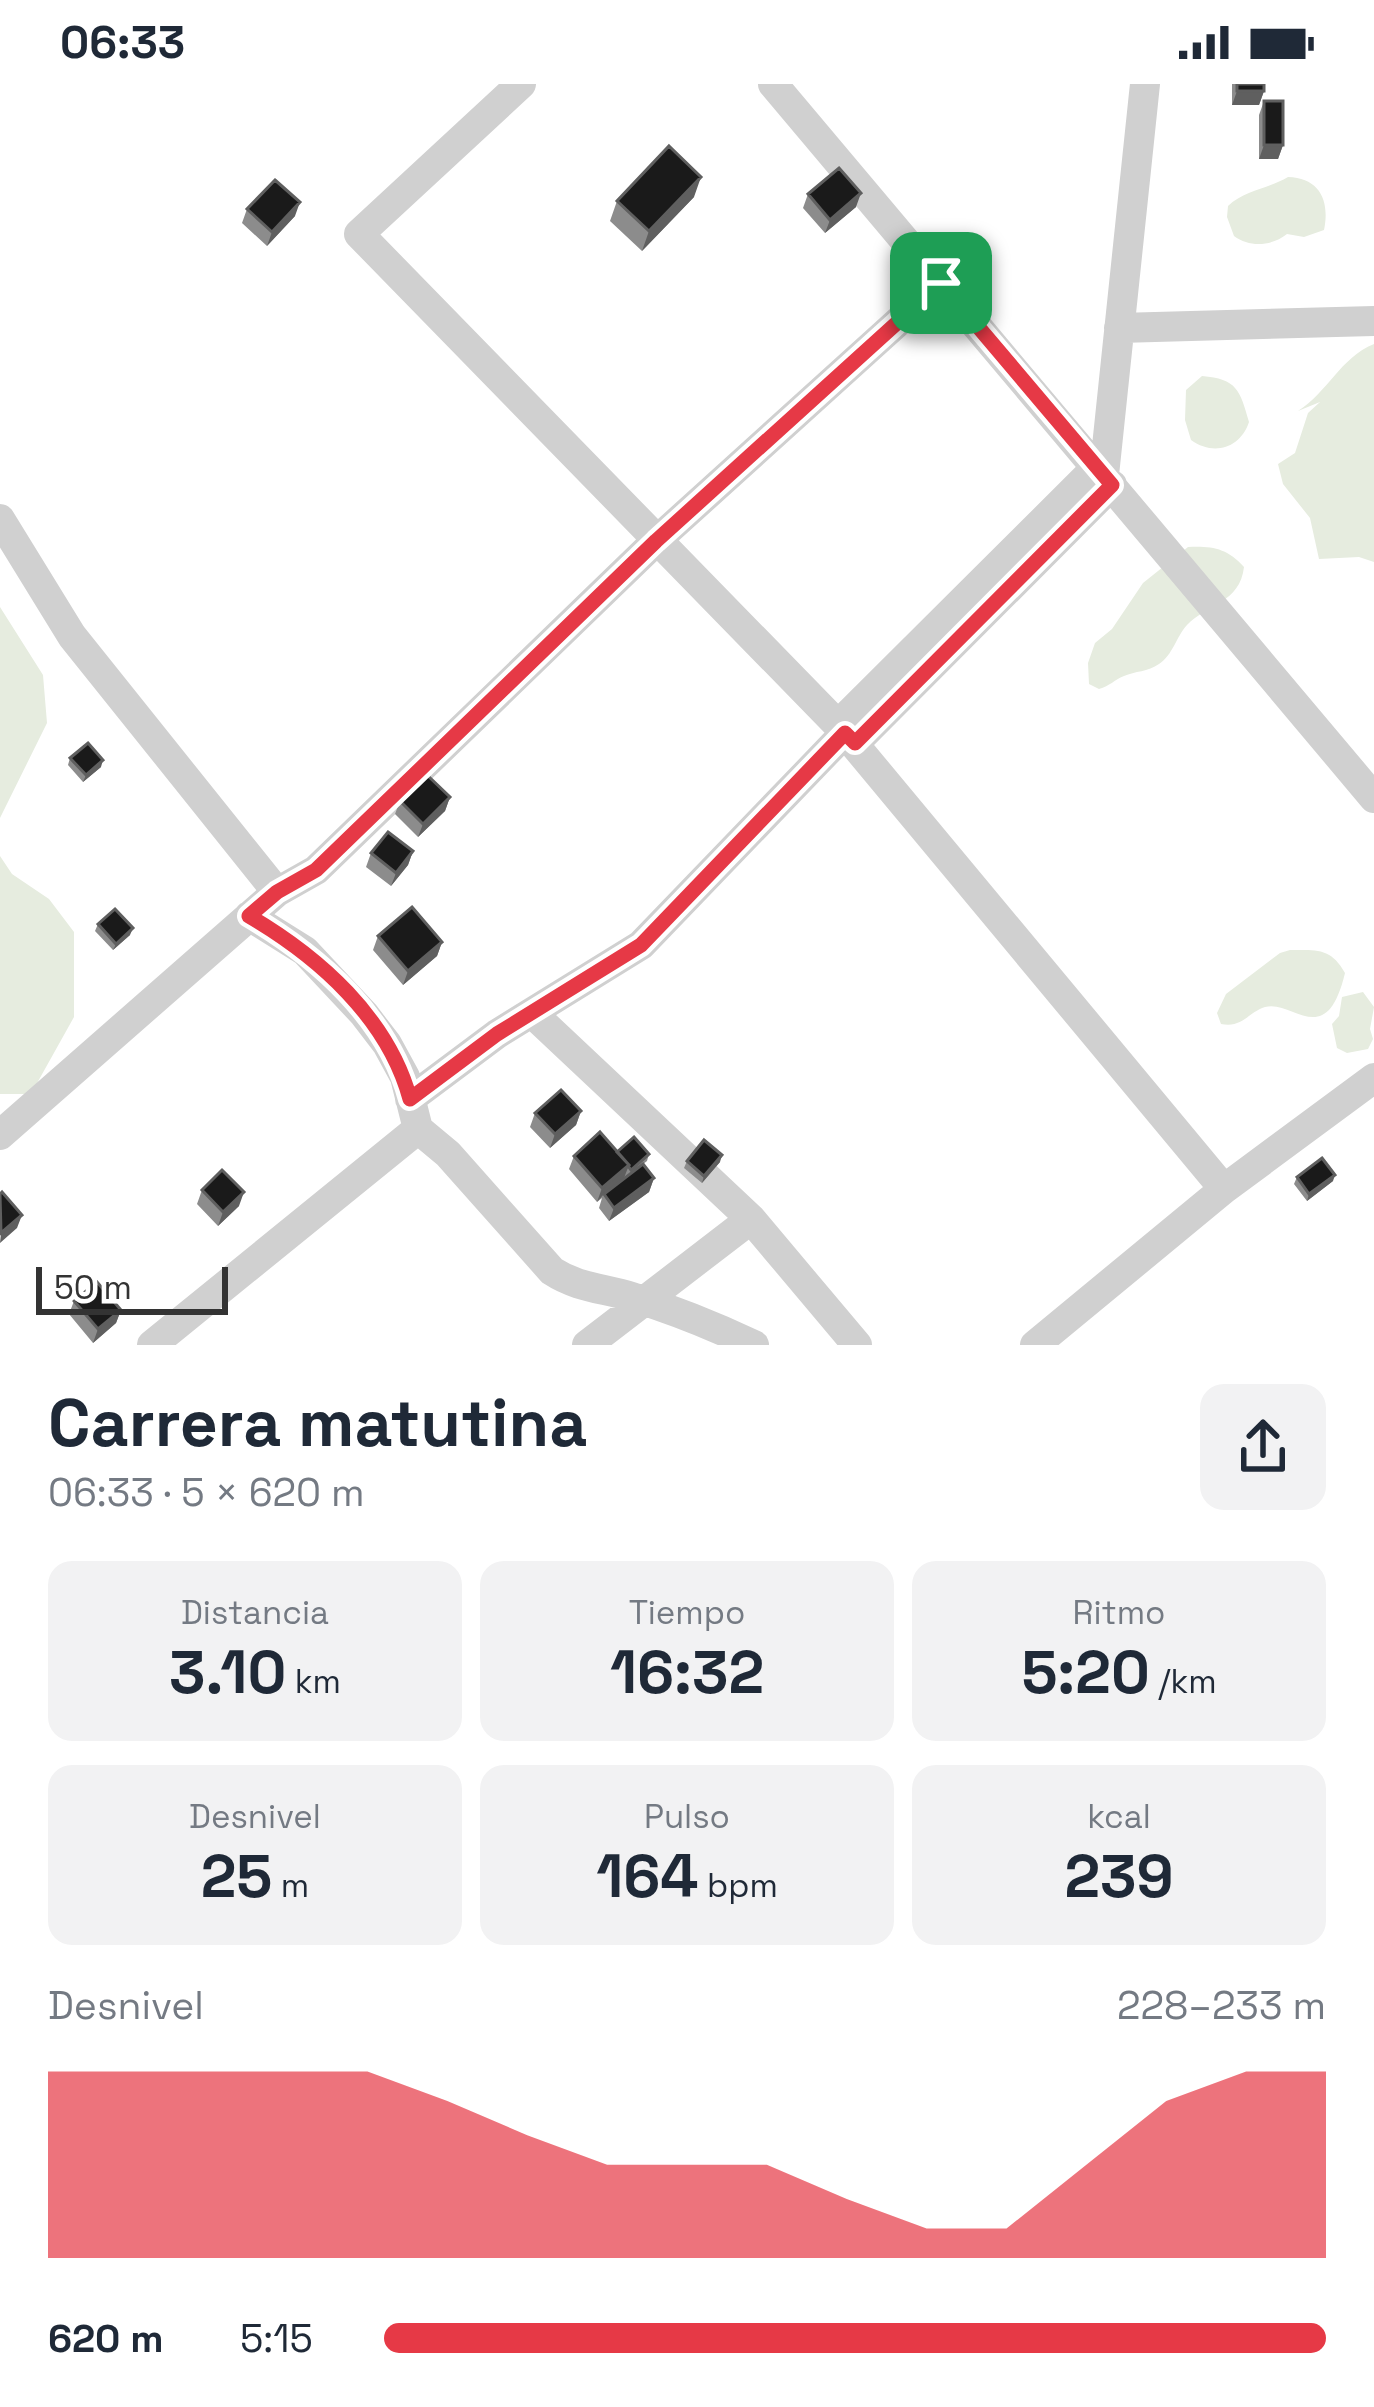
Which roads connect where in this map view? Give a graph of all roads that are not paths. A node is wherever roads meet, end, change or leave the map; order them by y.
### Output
1 (521, 84) edge
2 (773, 84) edge
3 (1145, 84) edge
4 (941, 283) junction
5 (1374, 321) edge
6 (1120, 328) junction
7 (1104, 476) junction
8 (0, 519) edge
9 (656, 541) junction
10 (846, 734) junction
11 (1374, 799) edge
12 (277, 892) junction
13 (249, 916) junction
14 (532, 1013) junction
15 (1374, 1078) edge
16 (414, 1114) junction
17 (0, 1135) edge
18 (1224, 1189) junction
19 (751, 1219) junction
20 (641, 1300) junction
21 (152, 1345) edge
22 (587, 1345) edge
23 (754, 1345) edge
24 (857, 1345) edge
25 (1035, 1345) edge

1 - 9 street
2 - 4 street
3 - 6 street
4 - 7 street
4 - 9 street
5 - 6 street
6 - 7 street
7 - 10 street
7 - 11 street
8 - 12 street
9 - 10 street
9 - 12 street
10 - 14 street
10 - 18 street
12 - 13 street
13 - 16 street
13 - 17 street
14 - 16 street
14 - 19 street
15 - 18 street
16 - 20 street
16 - 21 street
18 - 25 street
19 - 20 street
19 - 24 street
20 - 22 street
20 - 23 street

